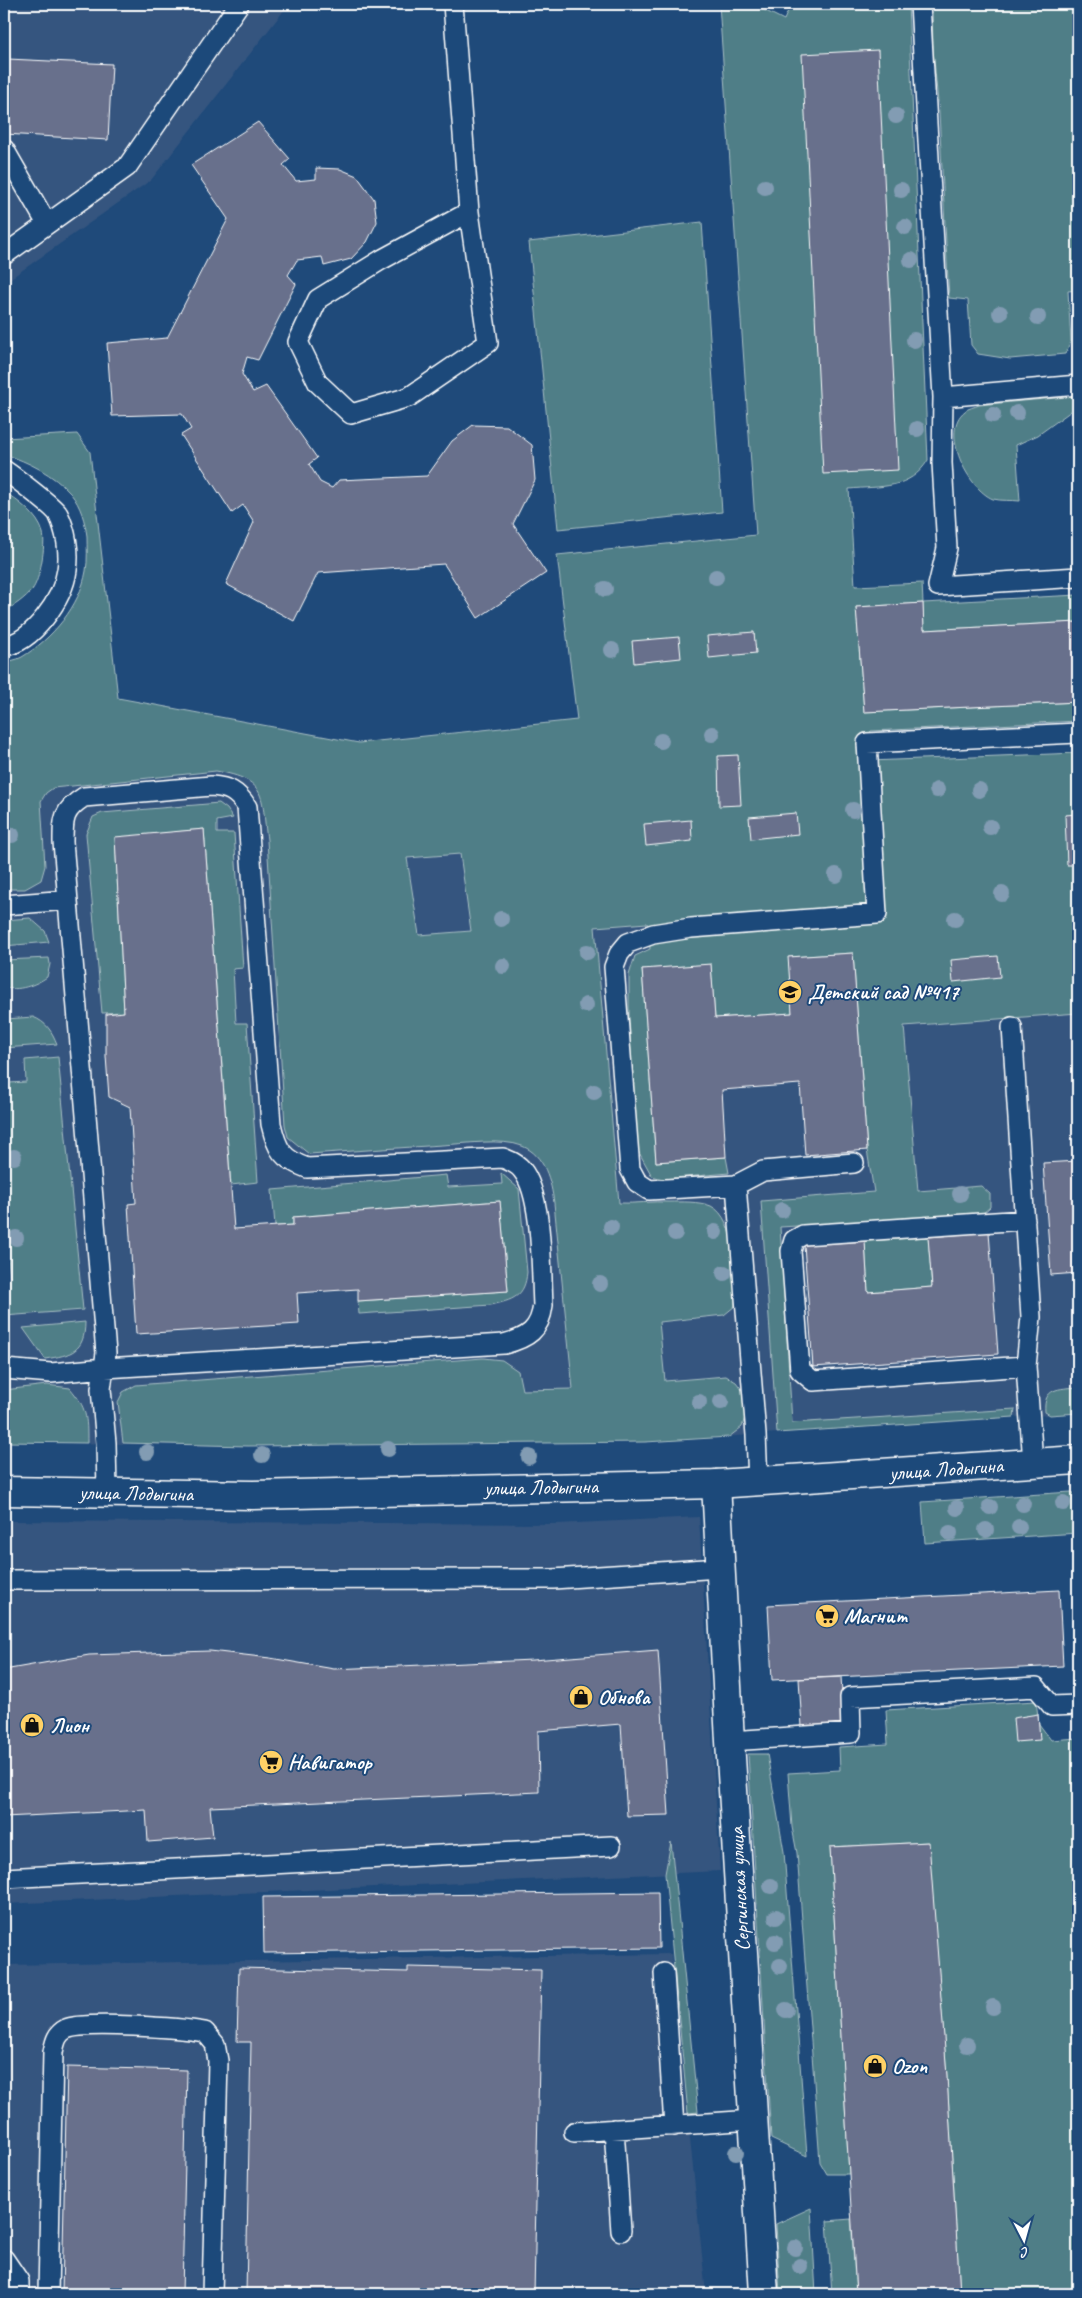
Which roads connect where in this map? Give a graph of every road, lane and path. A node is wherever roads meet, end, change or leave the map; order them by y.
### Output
1 (239, 4) edge
2 (452, 4) edge
3 (920, 4) edge
4 (4, 149) edge
5 (469, 212) junction
6 (47, 224) junction
7 (4, 255) edge
8 (1078, 385) edge
9 (943, 398) junction
10 (4, 470) edge
11 (1078, 577) edge
12 (4, 646) edge
13 (1078, 733) edge
14 (68, 900) junction
15 (4, 905) edge
16 (1012, 1026) dead end
17 (854, 1163) dead end
18 (736, 1186) junction
19 (1025, 1220) junction
20 (1026, 1366) junction
21 (105, 1368) junction
22 (4, 1369) edge
23 (1078, 1460) edge
24 (1033, 1463) junction
25 (758, 1482) junction
26 (716, 1484) junction
27 (4, 1491) edge
28 (107, 1492) junction
29 (720, 1568) junction
30 (4, 1580) edge
31 (1078, 1705) edge
32 (730, 1741) junction
33 (611, 1846) dead end
34 (4, 1878) edge
35 (664, 1972) dead end
36 (753, 2120) junction
37 (674, 2126) junction
38 (614, 2129) junction
39 (574, 2132) dead end
40 (621, 2231) dead end
41 (4, 2259) edge
42 (19, 2294) edge
43 (48, 2294) edge
44 (212, 2294) edge
45 (764, 2294) edge

1 - 6 lane
2 - 5 lane
3 - 9 lane
4 - 6 lane
5 - 5 lane
6 - 7 lane
8 - 9 lane
9 - 11 lane
10 - 12 lane
13 - 18 lane
14 - 15 lane
14 - 21 lane
14 - 21 lane
16 - 19 lane
17 - 18 lane
18 - 25 lane
19 - 20 lane
19 - 20 lane
20 - 24 lane
21 - 22 lane
21 - 28 lane
23 - 24 main road, улица Лодыгина
24 - 25 main road, улица Лодыгина
25 - 26 main road, улица Лодыгина
26 - 28 main road, улица Лодыгина
26 - 29 main road, Сергинская улица
27 - 28 main road, улица Лодыгина
29 - 30 lane
29 - 32 main road, Сергинская улица
31 - 32 lane
32 - 36 main road, Сергинская улица
33 - 34 lane
35 - 37 lane
36 - 37 lane
36 - 45 main road, Сергинская улица
37 - 38 lane
38 - 39 lane
38 - 40 lane
41 - 42 lane
43 - 44 lane

